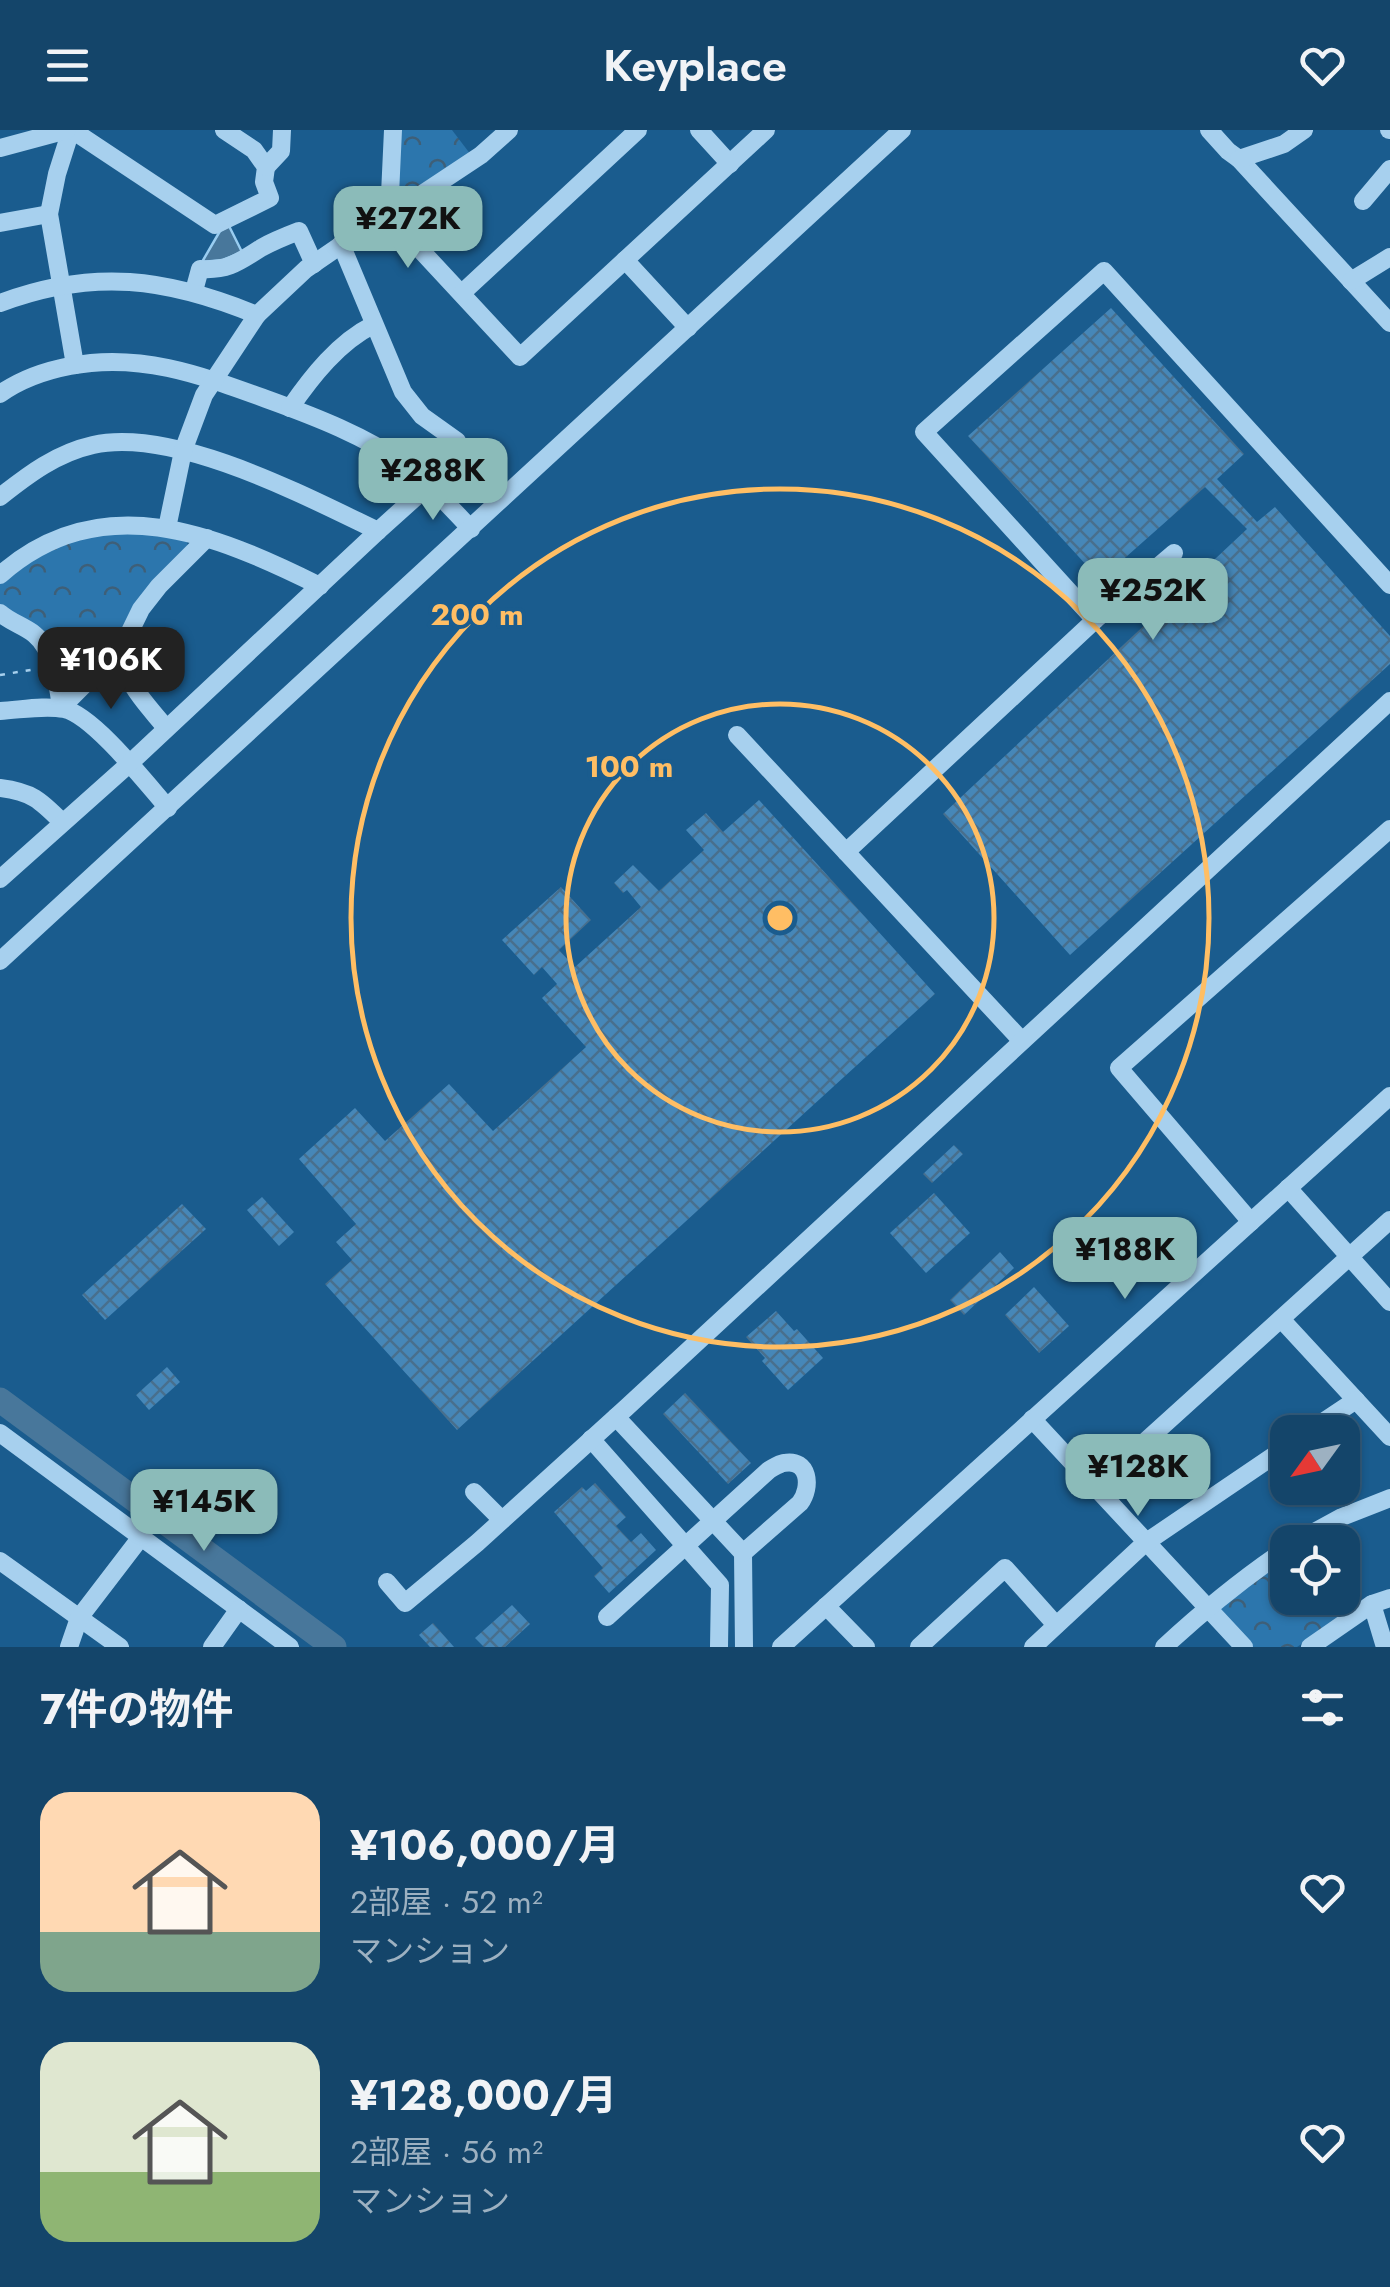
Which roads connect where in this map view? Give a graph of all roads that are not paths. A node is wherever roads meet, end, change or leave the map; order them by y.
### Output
1 (70, 130) edge
2 (224, 130) edge
3 (282, 130) edge
4 (393, 130) edge
5 (509, 130) edge
6 (638, 130) edge
7 (699, 130) edge
8 (766, 130) edge
9 (1209, 130) edge
10 (1304, 130) edge
11 (897, 132) edge
12 (0, 148) edge
13 (1239, 159) junction
14 (730, 164) junction
15 (266, 166) junction
16 (1390, 169) edge
17 (1363, 201) dead end
18 (49, 214) junction
19 (389, 216) junction
20 (0, 222) edge
21 (341, 244) junction
22 (1390, 257) edge
23 (625, 260) junction
24 (314, 264) junction
25 (1351, 282) junction
26 (60, 286) junction
27 (194, 291) junction
28 (462, 293) junction
29 (0, 303) edge
30 (257, 315) junction
31 (1390, 322) edge
32 (373, 325) junction
33 (688, 328) junction
34 (75, 364) junction
35 (214, 380) junction
36 (0, 394) edge
37 (290, 408) junction
38 (183, 451) junction
39 (429, 484) junction
40 (0, 497) edge
41 (167, 528) junction
42 (471, 529) junction
43 (378, 531) junction
44 (206, 538) junction
45 (1174, 553) dead end
46 (0, 575) edge
47 (1390, 585) edge
48 (320, 586) junction
49 (0, 613) edge
50 (1096, 620) junction
51 (123, 646) junction
52 (1390, 701) edge
53 (61, 708) junction
54 (0, 712) edge
55 (166, 728) junction
56 (737, 735) dead end
57 (130, 764) junction
58 (0, 788) edge
59 (168, 808) junction
60 (62, 822) junction
61 (1390, 829) edge
62 (846, 852) junction
63 (0, 879) edge
64 (0, 961) edge
65 (1022, 1041) junction
66 (1390, 1096) edge
67 (1288, 1188) junction
68 (1390, 1220) edge
69 (1251, 1222) junction
70 (1349, 1257) junction
71 (1390, 1302) edge
72 (1282, 1319) junction
73 (1356, 1400) junction
74 (1334, 1415) edge
75 (616, 1417) junction
76 (1032, 1419) junction
77 (0, 1432) edge
78 (1390, 1437) edge
79 (591, 1439) junction
80 (1270, 1458) edge
81 (1095, 1488) junction
82 (474, 1492) dead end
83 (1390, 1498) edge
84 (502, 1520) junction
85 (713, 1520) junction
86 (1327, 1525) edge
87 (141, 1536) junction
88 (1146, 1542) junction
89 (686, 1546) junction
90 (743, 1554) junction
91 (1270, 1560) edge
92 (0, 1562) edge
93 (387, 1582) dead end
94 (1381, 1601) edge
95 (826, 1606) junction
96 (1207, 1607) junction
97 (238, 1609) junction
98 (608, 1617) dead end
99 (78, 1618) junction
100 (1056, 1625) junction
101 (69, 1647) edge
102 (120, 1647) edge
103 (212, 1647) edge
104 (290, 1647) edge
105 (719, 1647) edge
106 (744, 1647) edge
107 (781, 1647) edge
108 (866, 1647) edge
109 (920, 1647) edge
110 (1032, 1647) edge
111 (1164, 1647) edge
112 (1244, 1647) edge
113 (1310, 1647) edge
114 (1385, 1647) edge

1 - 12 street
1 - 15 street
1 - 18 street
2 - 15 street
3 - 15 street
4 - 19 street
5 - 19 street
6 - 28 street
7 - 14 street
8 - 14 street
9 - 13 street
10 - 13 street
11 - 33 street
13 - 25 street
14 - 23 street
16 - 17 street
18 - 20 street
18 - 26 street
19 - 21 street
19 - 28 street
21 - 24 street
21 - 32 street
22 - 25 street
23 - 28 street
23 - 33 street
24 - 27 street
24 - 30 street
25 - 31 street
26 - 27 street
26 - 29 street
26 - 34 street
27 - 30 street
30 - 35 street
32 - 37 street
32 - 39 street
33 - 42 street
34 - 35 street
34 - 36 street
35 - 37 street
35 - 38 street
37 - 39 street
38 - 40 street
38 - 41 street
38 - 43 street
39 - 42 street
39 - 43 street
41 - 44 street
41 - 46 street
42 - 59 street
43 - 48 street
44 - 48 street
44 - 51 street
45 - 50 street
47 - 50 street
48 - 55 street
49 - 53 street
50 - 62 street
51 - 53 street
51 - 55 street
52 - 65 street
53 - 54 street
53 - 57 street
55 - 57 street
56 - 62 street
57 - 59 street
57 - 60 street
58 - 60 street
59 - 64 street
60 - 63 street
61 - 69 street
62 - 65 street
65 - 75 street
66 - 67 street
67 - 69 street
67 - 70 street
68 - 70 street
69 - 76 street
70 - 71 street
70 - 72 street
72 - 73 street
72 - 81 street
73 - 74 street
73 - 78 street
75 - 79 street
75 - 85 street
76 - 81 street
76 - 95 street
77 - 87 street
79 - 84 street
79 - 89 street
80 - 88 street
81 - 88 street
82 - 84 street
83 - 86 street
84 - 93 street
85 - 89 street
85 - 90 street
85 - 90 street
87 - 97 street
87 - 99 street
88 - 96 street
88 - 100 street
89 - 98 street
89 - 105 street
90 - 106 street
91 - 96 street
92 - 99 street
94 - 113 street
94 - 114 street
95 - 107 street
95 - 108 street
96 - 111 street
96 - 112 street
97 - 103 street
97 - 104 street
99 - 101 street
99 - 102 street
100 - 109 street
100 - 110 street

